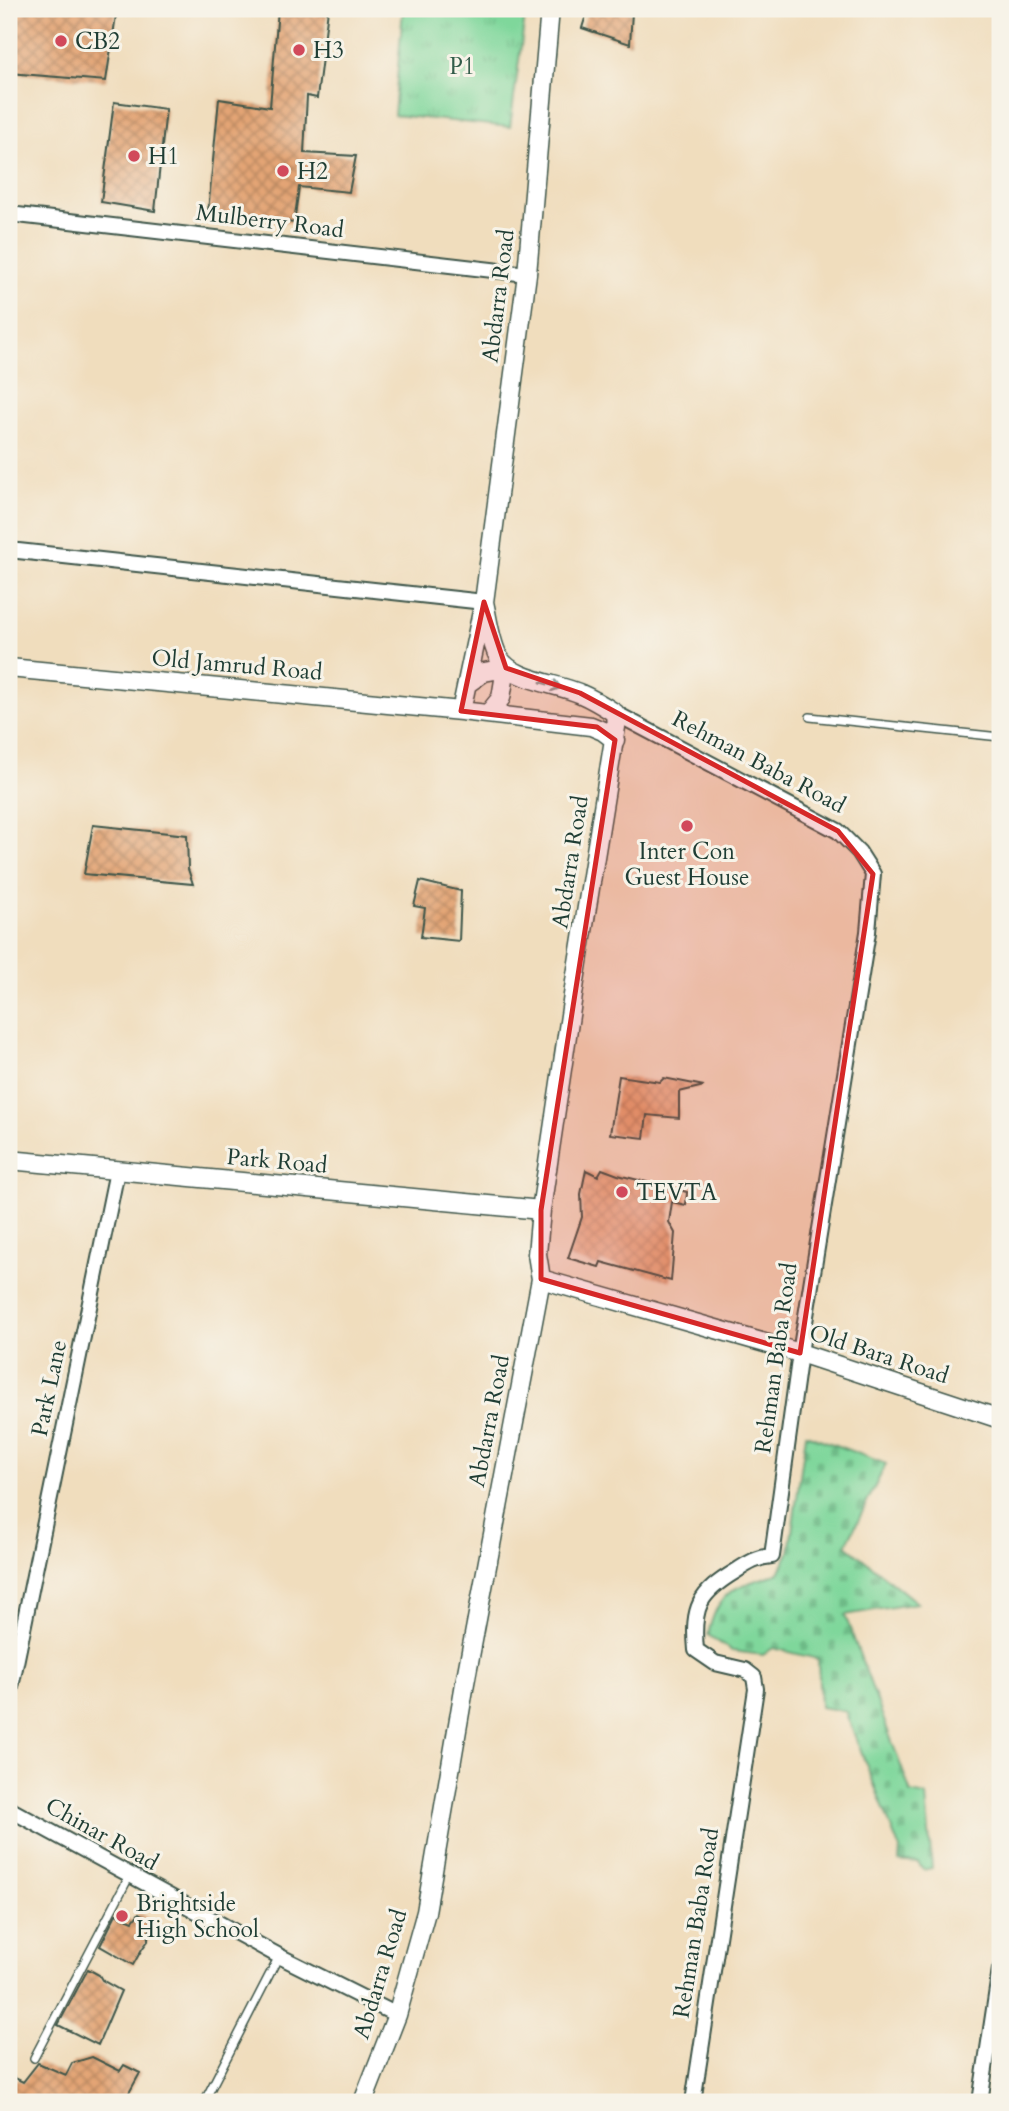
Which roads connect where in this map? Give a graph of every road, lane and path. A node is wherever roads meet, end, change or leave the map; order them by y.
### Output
1 (551, 9) edge
2 (9, 214) edge
3 (527, 274) junction
4 (9, 550) edge
5 (484, 602) junction
6 (9, 668) edge
7 (506, 668) junction
8 (467, 684) junction
9 (461, 711) junction
10 (615, 713) junction
11 (488, 714) junction
12 (810, 718) dead end
13 (1000, 737) edge
14 (615, 740) junction
15 (9, 1160) edge
16 (117, 1171) junction
17 (541, 1210) junction
18 (541, 1279) junction
19 (800, 1353) junction
20 (1000, 1419) edge
21 (9, 1697) edge
22 (9, 1809) edge
23 (130, 1875) junction
24 (279, 1956) junction
25 (1000, 1969) edge
26 (397, 2015) junction
27 (34, 2058) dead end
28 (204, 2102) edge
29 (363, 2102) edge
30 (693, 2102) edge
31 (979, 2102) edge

1 - 3 street, Abdarra Road
2 - 3 street, Mulberry Road
3 - 5 street, Abdarra Road
4 - 5 street
5 - 7 street
5 - 8 street, Abdarra Road
6 - 9 street, Old Jamrud Road
7 - 8 street
7 -> 10 street
7 - 11 street
8 - 9 street, Abdarra Road
9 - 11 street, Old Jamrud Road
10 - 14 street
10 - 19 street, Rehman Baba Road
11 - 14 street, Old Jamrud Road
12 - 13 lane
14 - 17 street, Abdarra Road
15 - 16 street, Park Road
16 - 17 street, Park Road
16 - 21 street, Park Lane
17 - 18 street, Abdarra Road
18 - 19 street, Old Bara Road
18 - 26 street, Abdarra Road
19 - 20 street, Old Bara Road
19 - 30 street, Rehman Baba Road
22 - 23 street, Chinar Road
23 - 24 street, Chinar Road
23 - 27 lane
24 - 26 street, Chinar Road
24 - 28 lane
25 - 31 street
26 - 29 street, Abdarra Road

